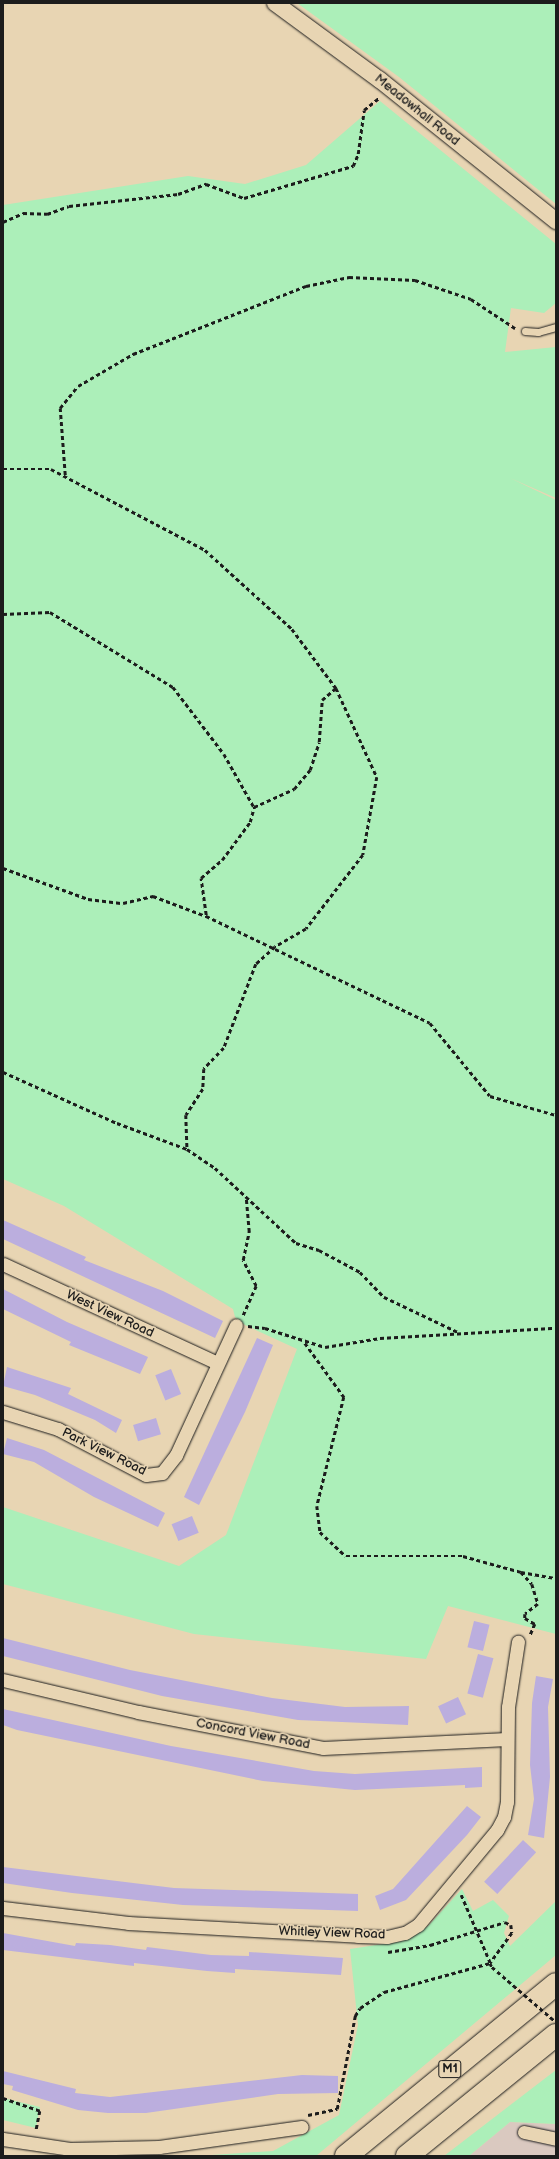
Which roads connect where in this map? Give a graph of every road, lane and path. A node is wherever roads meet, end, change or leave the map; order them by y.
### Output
1 (275, 3) edge
2 (391, 89) junction
3 (556, 221) edge
4 (3, 222) edge
5 (556, 327) edge
6 (525, 331) joint
7 (3, 469) edge
8 (65, 475) junction
9 (3, 614) edge
10 (336, 688) junction
11 (254, 807) junction
12 (3, 868) edge
13 (206, 916) junction
14 (275, 947) junction
15 (3, 1072) edge
16 (556, 1115) edge
17 (187, 1150) junction
18 (246, 1196) junction
19 (3, 1264) edge
20 (236, 1325) junction
21 (556, 1328) edge
22 (458, 1332) junction
23 (305, 1343) junction
24 (217, 1363) junction
25 (3, 1412) edge
26 (521, 1572) junction
27 (556, 1578) edge
28 (518, 1642) joint
29 (3, 1680) edge
30 (507, 1739) junction
31 (454, 1880) junction
32 (3, 1908) edge
33 (476, 1931) junction
34 (384, 1951) dead end
35 (490, 1963) junction
36 (556, 1984) edge
37 (556, 2022) edge
38 (556, 2035) edge
39 (3, 2098) edge
40 (302, 2127) joint
41 (524, 2132) dead end
42 (3, 2139) edge
43 (556, 2139) edge
44 (33, 2144) junction
45 (73, 2152) edge
46 (346, 2156) edge
47 (407, 2156) edge

1 - 2 street, Meadowhall Road
2 - 3 street, Meadowhall Road
2 - 4 path
5 - 6 lane
6 - 8 path
7 - 8 path
8 - 10 path
9 - 11 path
10 - 11 path
10 - 14 path
11 - 13 path
12 - 13 path
13 - 14 path
14 - 16 path
14 - 17 path
15 - 17 path
17 - 18 path
18 - 20 path
18 - 22 path
19 - 24 street, West View Road
20 - 23 path
20 - 24 street, Park View Road
21 - 22 path
22 - 23 path
23 - 26 path
24 - 25 street, Park View Road
26 - 27 path
26 - 28 path
28 - 30 street, Whitley View Road
29 - 30 street, Concord View Road
30 - 31 street, Whitley View Road
31 - 32 street, Whitley View Road
31 - 33 path
33 - 34 path
33 - 35 path
33 - 35 path
35 - 37 path, bridge
35 - 40 path
36 - 46 highway, M1
38 - 47 highway
39 - 44 path
40 - 45 street
41 - 43 street
42 - 44 street
44 - 45 street

